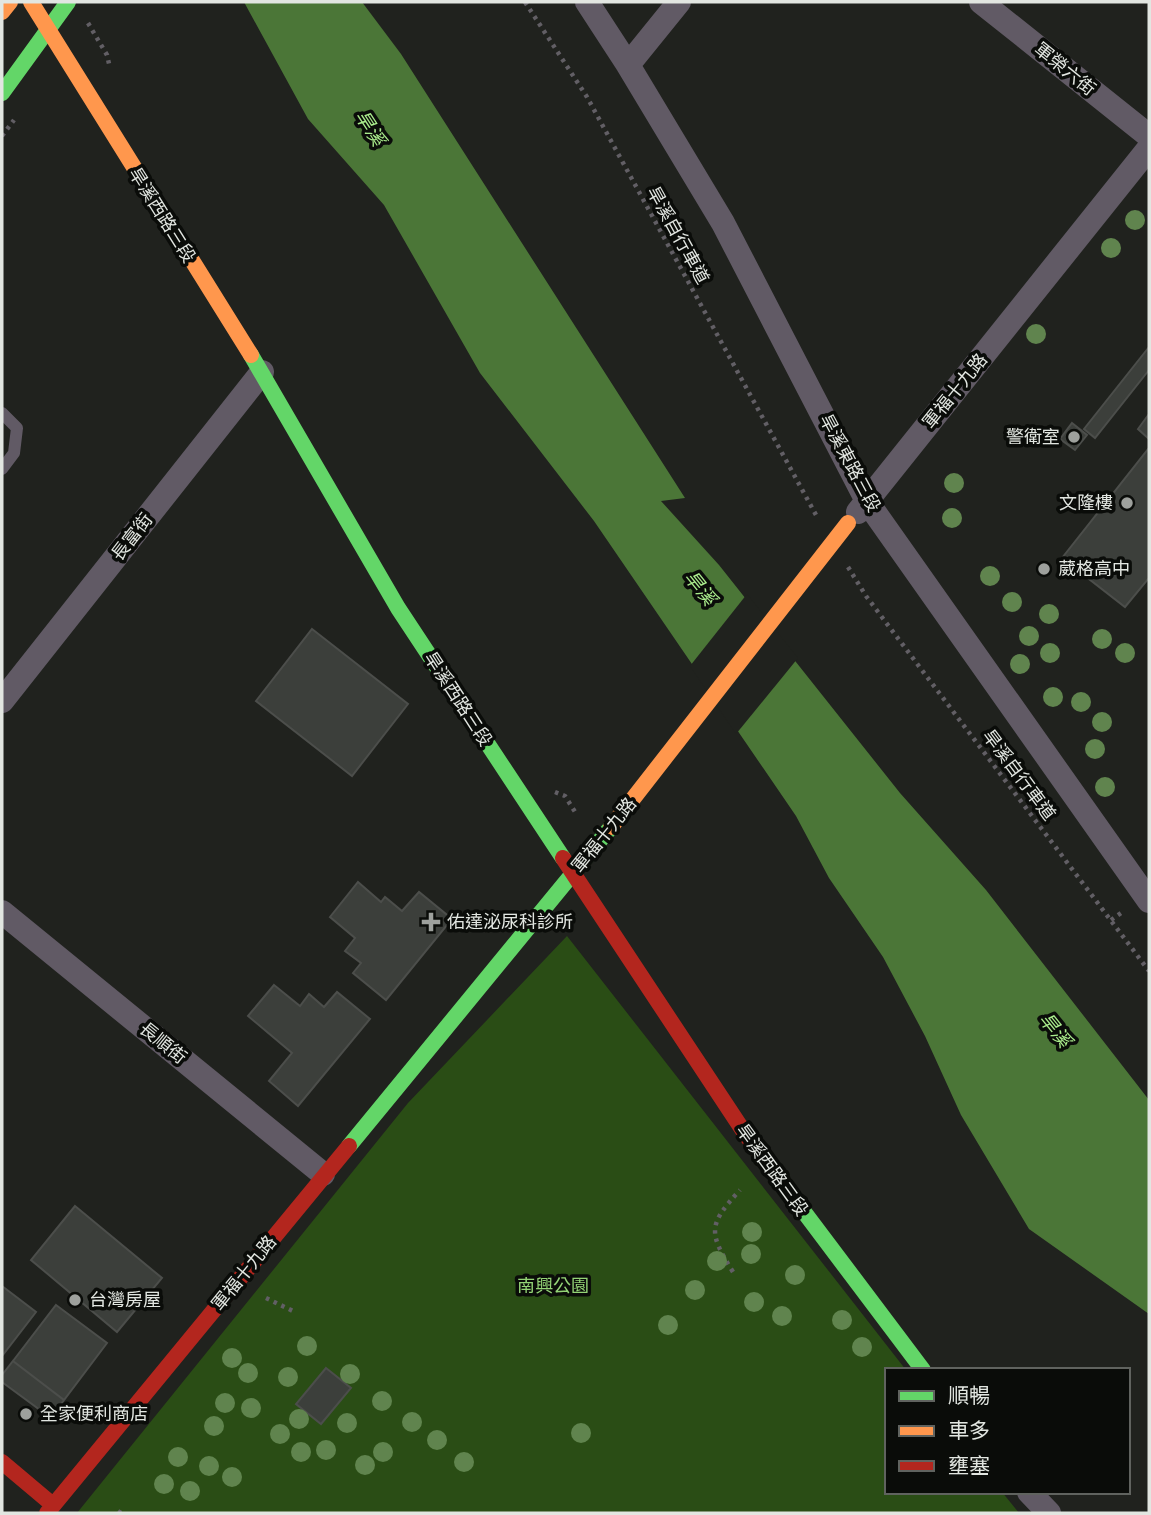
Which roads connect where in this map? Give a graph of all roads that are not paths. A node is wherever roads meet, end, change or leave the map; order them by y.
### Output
1 (10, 2) edge
2 (32, 2) edge
3 (68, 2) edge
4 (587, 2) edge
5 (679, 2) edge
6 (981, 2) edge
7 (2, 12) edge
8 (47, 30) junction
9 (628, 65) junction
10 (2, 93) edge
11 (1149, 136) edge
12 (1149, 148) edge
13 (262, 372) junction
14 (2, 413) edge
15 (2, 468) edge
16 (868, 503) junction
17 (848, 523) joint
18 (2, 701) edge
19 (573, 874) junction
20 (1149, 901) edge
21 (2, 912) edge
22 (323, 1174) junction
23 (921, 1368) edge
24 (2, 1462) edge
25 (1031, 1494) edge
26 (50, 1509) edge
27 (1049, 1513) edge

1 - 7 street
2 - 8 street, 旱溪西路三段
3 - 8 street
4 - 9 street, 旱溪東路三段
5 - 9 street
6 - 11 street, 軍榮六街
8 - 10 street
8 - 13 street, 旱溪西路三段
9 - 16 street, 旱溪東路三段
12 - 16 street, 軍福十九路
13 - 18 street, 長富街
13 - 19 street, 旱溪西路三段
14 - 15 lane
16 - 17 street, 軍福十九路
16 - 20 street, 旱溪東路三段
17 - 19 street, 軍福十九路, bridge
19 - 22 street, 軍福十九路
19 - 23 street, 旱溪西路三段
21 - 22 street, 長順街
22 - 26 street, 軍福十九路
24 - 26 street
25 - 27 street

